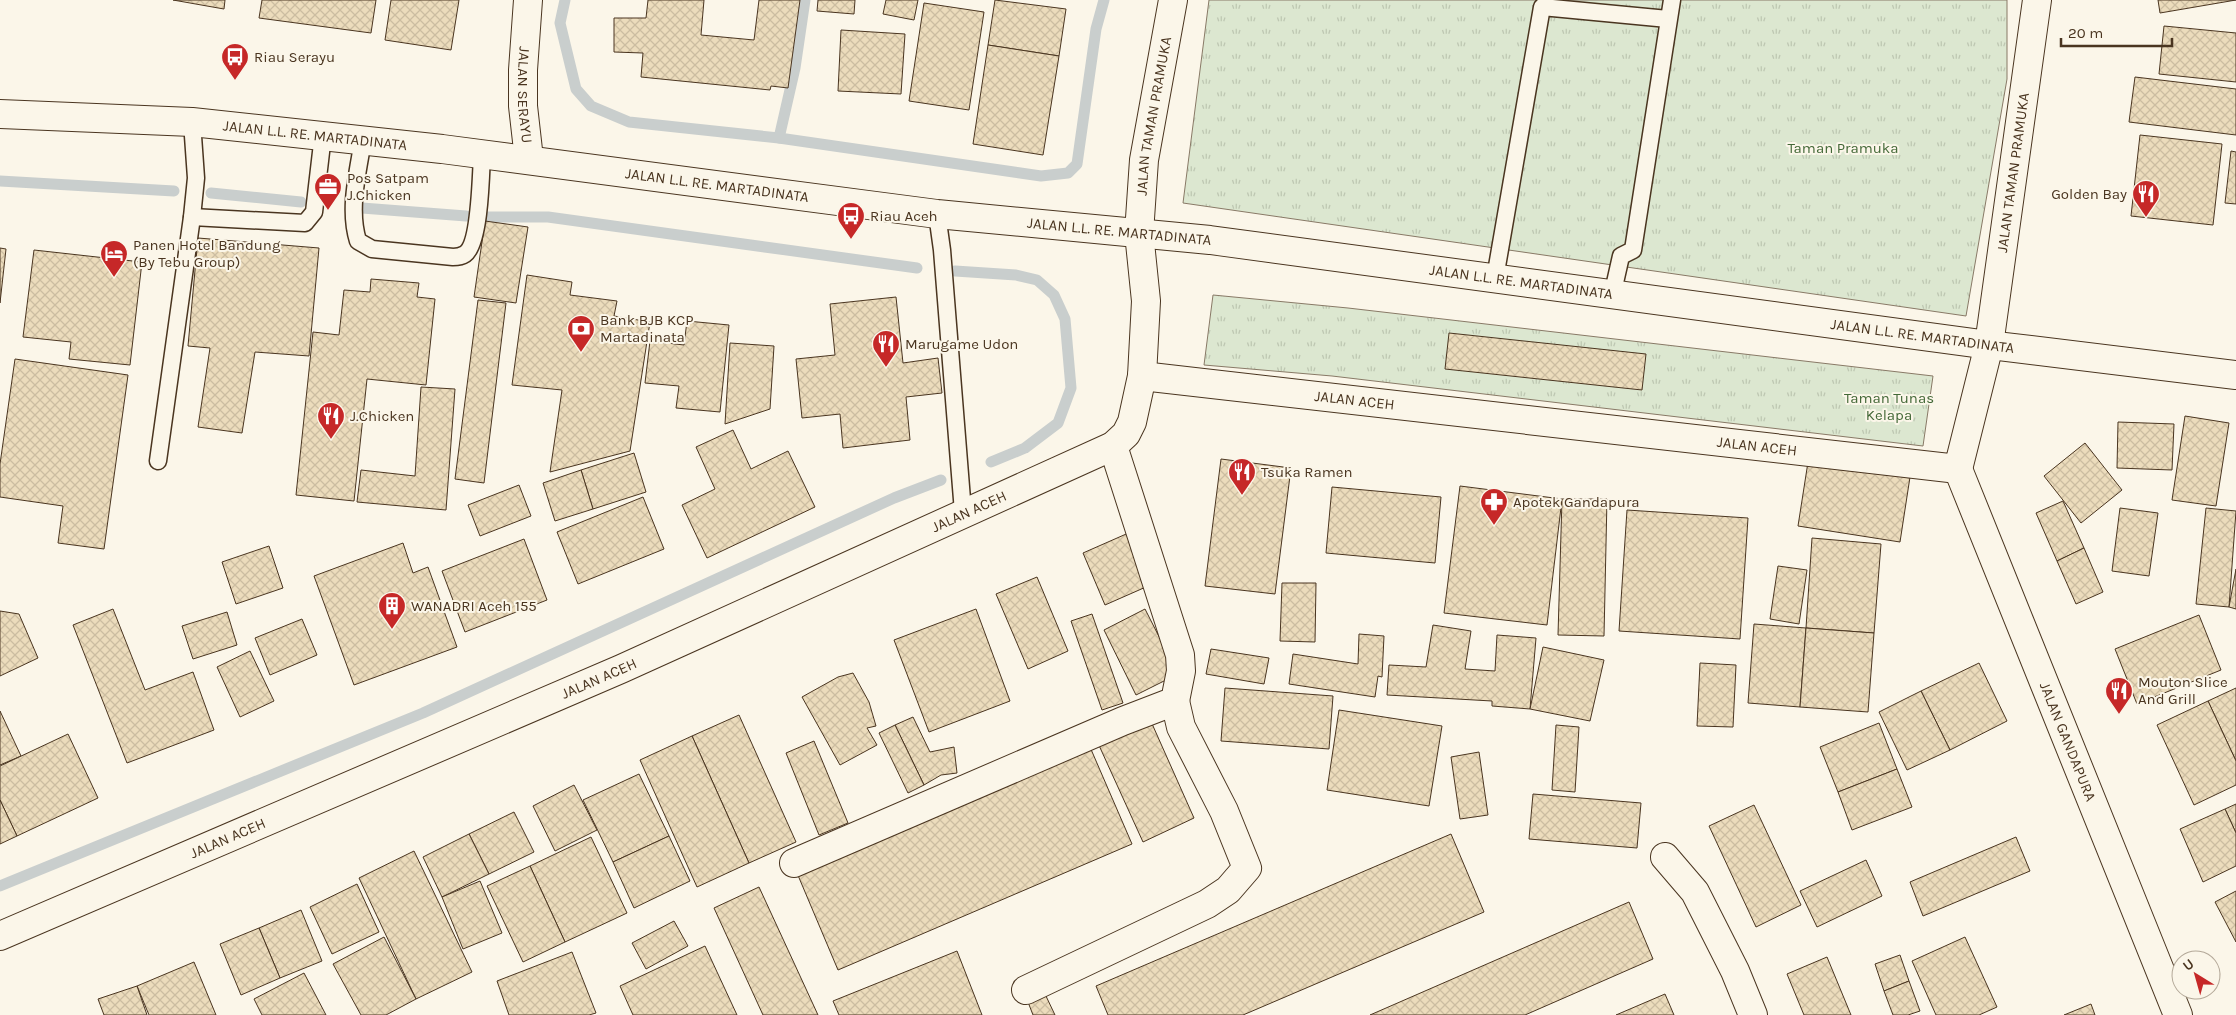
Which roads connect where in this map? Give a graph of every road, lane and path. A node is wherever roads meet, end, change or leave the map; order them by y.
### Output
1 (528, 0) edge
2 (1173, 0) edge
3 (1672, 0) edge
4 (2037, 0) edge
5 (1668, 19) junction
6 (0, 114) edge
7 (192, 122) junction
8 (322, 135) junction
9 (363, 140) junction
10 (482, 154) junction
11 (529, 159) junction
12 (937, 214) junction
13 (192, 217) junction
14 (1139, 233) junction
15 (1495, 278) junction
16 (1612, 296) junction
17 (1988, 345) junction
18 (2236, 375) edge
19 (1142, 376) junction
20 (1113, 446) junction
21 (158, 461) dead end
22 (1958, 469) junction
23 (963, 512) junction
24 (1176, 701) junction
25 (1665, 857) dead end
26 (794, 863) dead end
27 (0, 936) edge
28 (1026, 990) dead end
29 (1753, 1015) edge
30 (2178, 1015) edge

1 - 11 main road, JALAN SERAYU
2 - 14 main road, JALAN TAMAN PRAMUKA
3 - 5 lane
4 - 17 main road, JALAN TAMAN PRAMUKA
5 - 15 lane
5 - 16 lane
6 - 7 main road, JALAN L.L. RE. MARTADINATA
7 - 8 main road, JALAN L.L. RE. MARTADINATA
7 - 13 lane
8 - 9 main road, JALAN L.L. RE. MARTADINATA
8 - 13 lane
9 - 10 main road, JALAN L.L. RE. MARTADINATA
9 - 10 lane
10 - 11 main road, JALAN L.L. RE. MARTADINATA
11 - 12 main road, JALAN L.L. RE. MARTADINATA
12 - 14 main road, JALAN L.L. RE. MARTADINATA
12 - 23 lane
13 - 21 lane
14 - 15 main road, JALAN L.L. RE. MARTADINATA
14 - 19 main road, JALAN TAMAN PRAMUKA
15 - 16 main road, JALAN L.L. RE. MARTADINATA
16 - 17 main road, JALAN L.L. RE. MARTADINATA
17 - 18 main road, JALAN L.L. RE. MARTADINATA
17 - 22 main road, JALAN TAMAN PRAMUKA
19 - 20 main road, JALAN ACEH
19 - 22 main road, JALAN ACEH
20 - 23 main road, JALAN ACEH
20 - 24 main road
22 - 30 main road, JALAN GANDAPURA
23 - 27 main road, JALAN ACEH
24 - 26 main road
24 - 28 main road
25 - 29 main road

